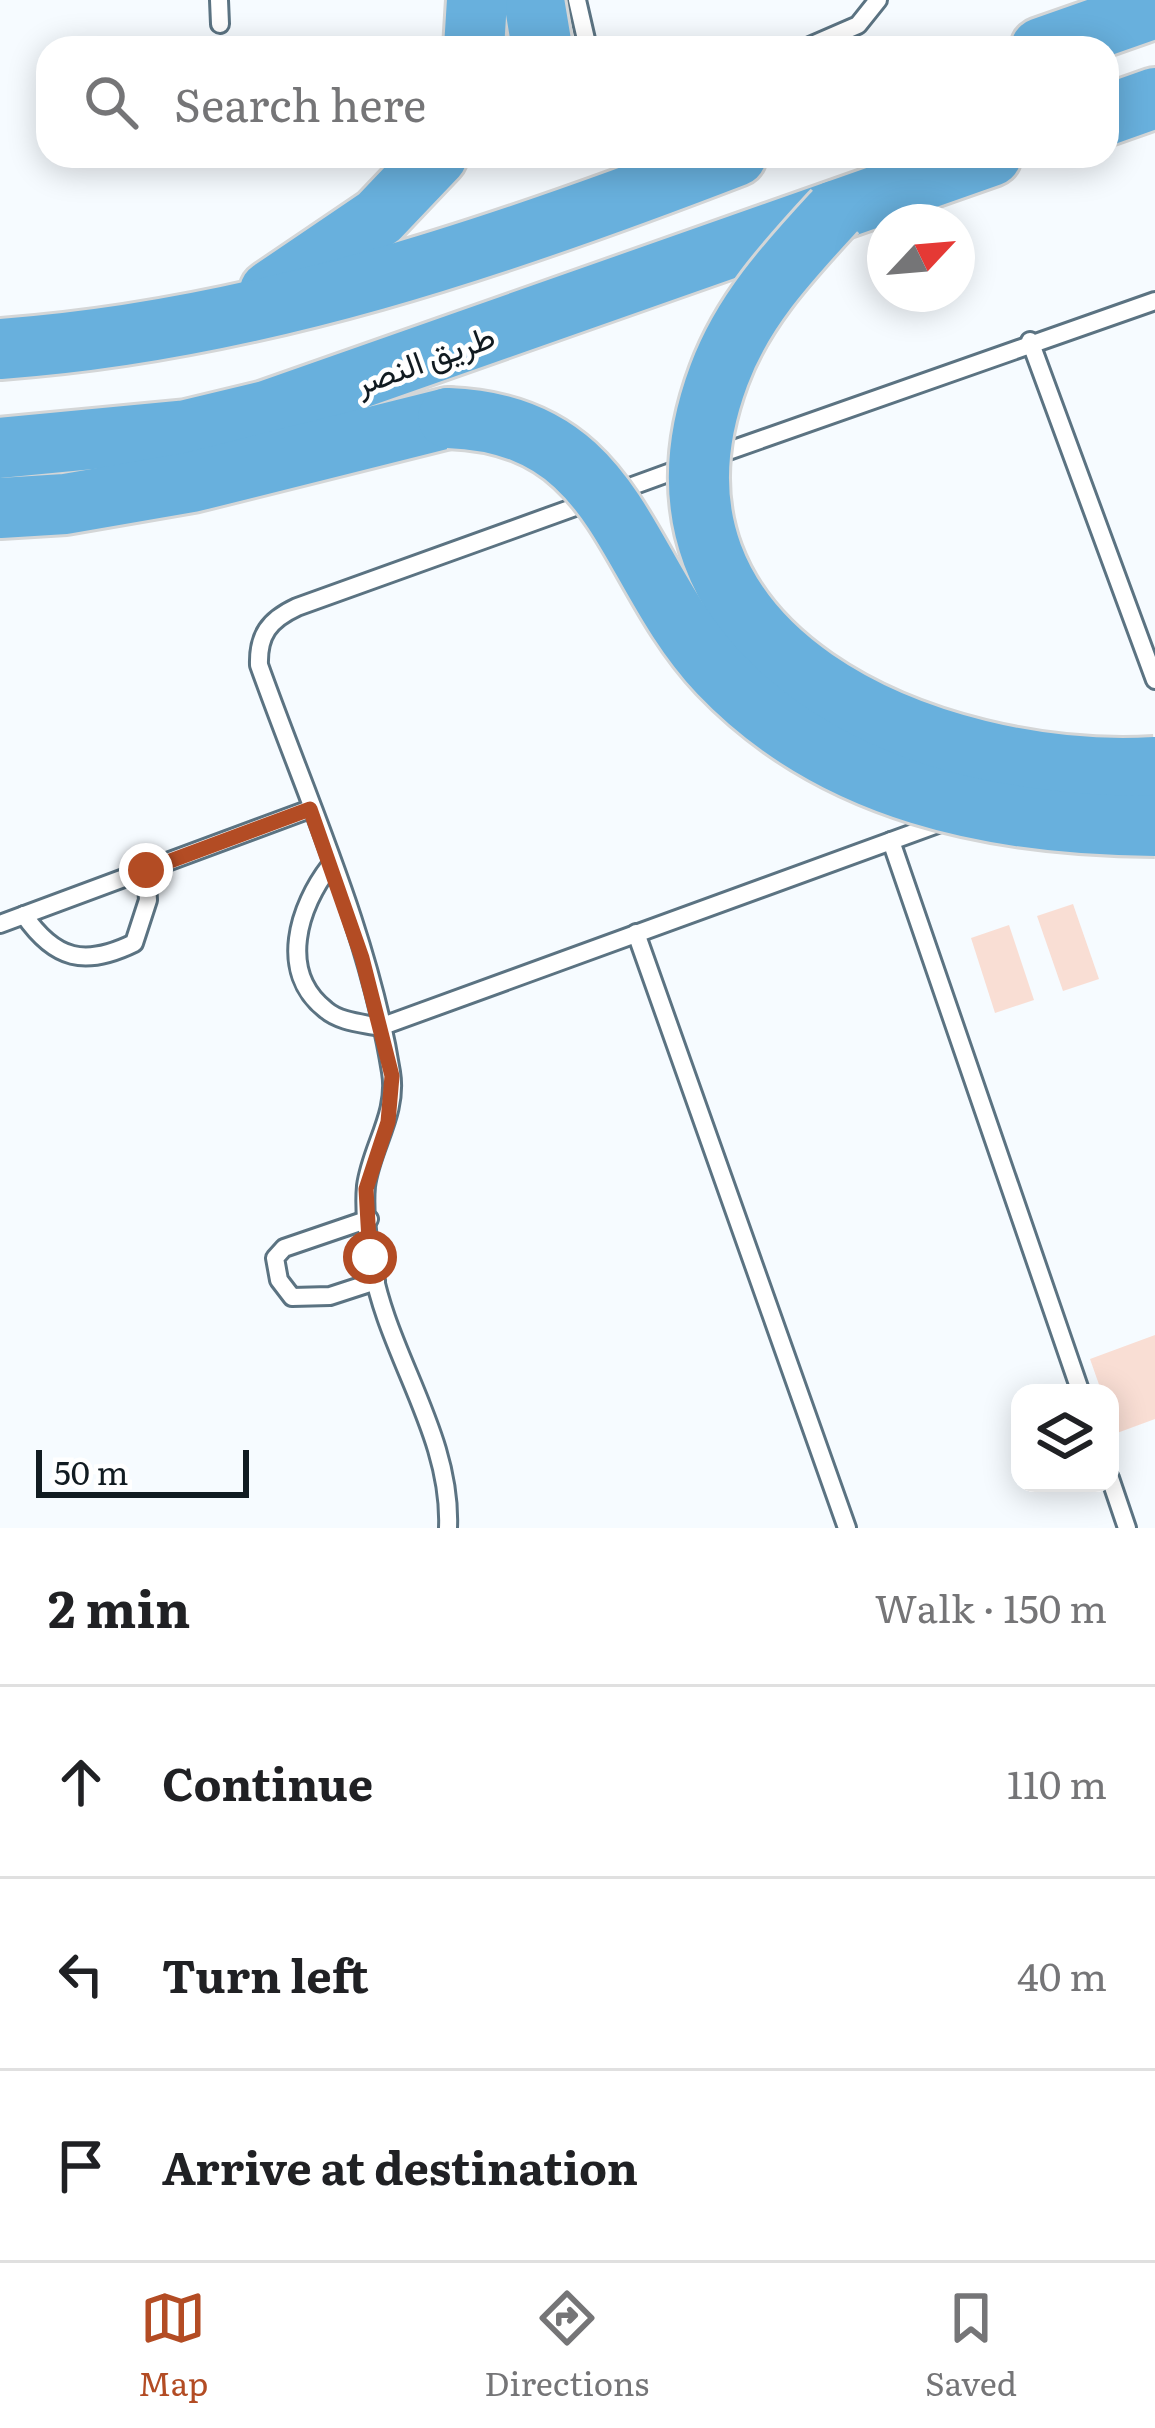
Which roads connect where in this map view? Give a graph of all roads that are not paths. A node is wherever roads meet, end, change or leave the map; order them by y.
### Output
1 (219, 0) edge
2 (478, 0) edge
3 (534, 0) edge
4 (577, 0) edge
5 (878, 0) edge
6 (1155, 8) edge
7 (220, 23) dead end
8 (475, 36) edge
9 (540, 36) edge
10 (585, 36) edge
11 (832, 36) edge
12 (1075, 36) edge
13 (1155, 98) edge
14 (1119, 111) edge
15 (425, 168) edge
16 (703, 168) edge
17 (957, 168) edge
18 (835, 211) junction
19 (1155, 301) edge
20 (235, 315) junction
21 (1030, 341) junction
22 (0, 350) edge
23 (0, 448) edge
24 (0, 508) edge
25 (1155, 680) edge
26 (1155, 745) edge
27 (1155, 767) edge
28 (1045, 784) dead end
29 (1023, 793) dead end
30 (310, 809) junction
31 (1155, 826) edge
32 (891, 841) junction
33 (330, 866) junction
34 (146, 870) junction
35 (24, 915) junction
36 (0, 925) edge
37 (636, 933) junction
38 (380, 1027) junction
39 (369, 1219) junction
40 (376, 1281) junction
41 (1078, 1384) edge
42 (1115, 1492) edge
43 (448, 1528) edge
44 (847, 1528) edge
45 (1127, 1528) edge

1 - 7 lane
2 - 8 highway
3 - 9 highway
4 - 10 lane
5 - 11 lane
6 - 12 highway
13 - 14 highway
15 - 20 highway
16 - 20 highway
17 - 18 highway, طريق النصر
18 - 23 highway, طريق النصر
18 - 27 highway, bridge
19 - 21 lane
20 - 22 highway
21 - 25 lane
21 - 30 lane
24 - 31 highway, bridge
26 - 28 lane
29 - 32 lane
30 - 33 lane
30 - 34 lane
32 - 37 lane
32 - 41 lane
33 - 38 lane
33 - 38 lane
34 - 35 lane
34 - 35 lane
35 - 36 lane
37 - 38 lane
37 - 44 lane
38 - 39 lane
39 - 40 lane
39 - 40 lane
40 - 43 lane
42 - 45 lane

